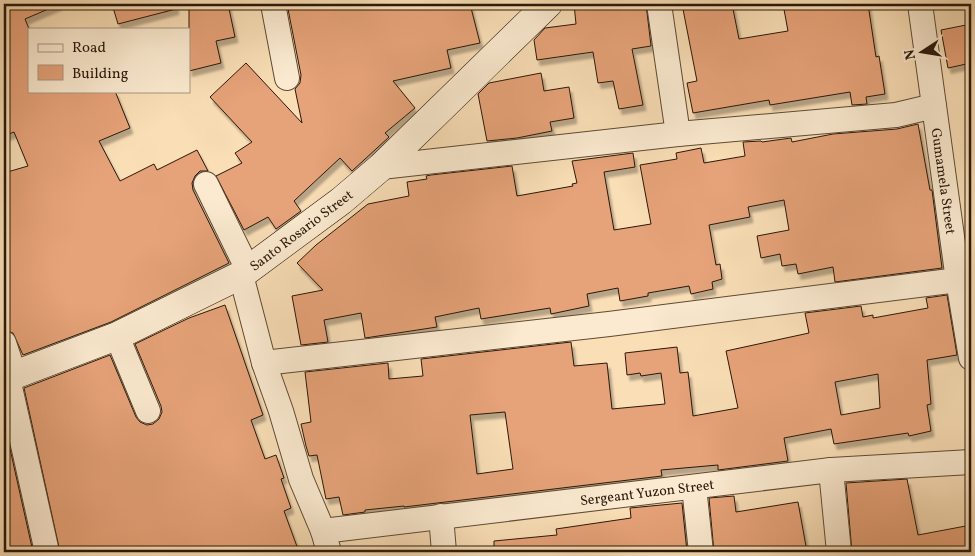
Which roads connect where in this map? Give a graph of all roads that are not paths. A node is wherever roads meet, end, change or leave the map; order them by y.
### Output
1 (272, 4) edge
2 (548, 4) edge
3 (659, 4) edge
4 (920, 4) edge
5 (286, 78) dead end
6 (934, 106) junction
7 (678, 134) junction
8 (381, 167) junction
9 (206, 184) dead end
10 (245, 272) junction
11 (958, 280) junction
12 (117, 336) junction
13 (4, 343) edge
14 (971, 358) edge
15 (264, 363) junction
16 (9, 378) edge
17 (148, 411) dead end
18 (971, 462) edge
19 (831, 470) junction
20 (694, 487) junction
21 (441, 516) junction
22 (326, 542) edge
23 (47, 552) edge
24 (444, 552) edge
25 (701, 552) edge
26 (839, 552) edge

1 - 5 street
2 - 8 street, Santo Rosario Street
3 - 7 street
4 - 6 street, Gumamela Street
6 - 7 street
6 - 11 street, Gumamela Street
7 - 8 street
8 - 10 street, Santo Rosario Street
9 - 10 street
10 - 12 street, Santo Rosario Street
10 - 15 street
11 - 14 street, Gumamela Street
11 - 15 street
12 - 16 street, Santo Rosario Street
12 - 17 street
13 - 16 street
15 - 22 street
16 - 23 street
18 - 19 street, Sergeant Yuzon Street
19 - 20 street, Sergeant Yuzon Street
19 - 26 street
20 - 21 street, Sergeant Yuzon Street
20 - 25 street
21 - 22 street, Sergeant Yuzon Street
21 - 24 street

